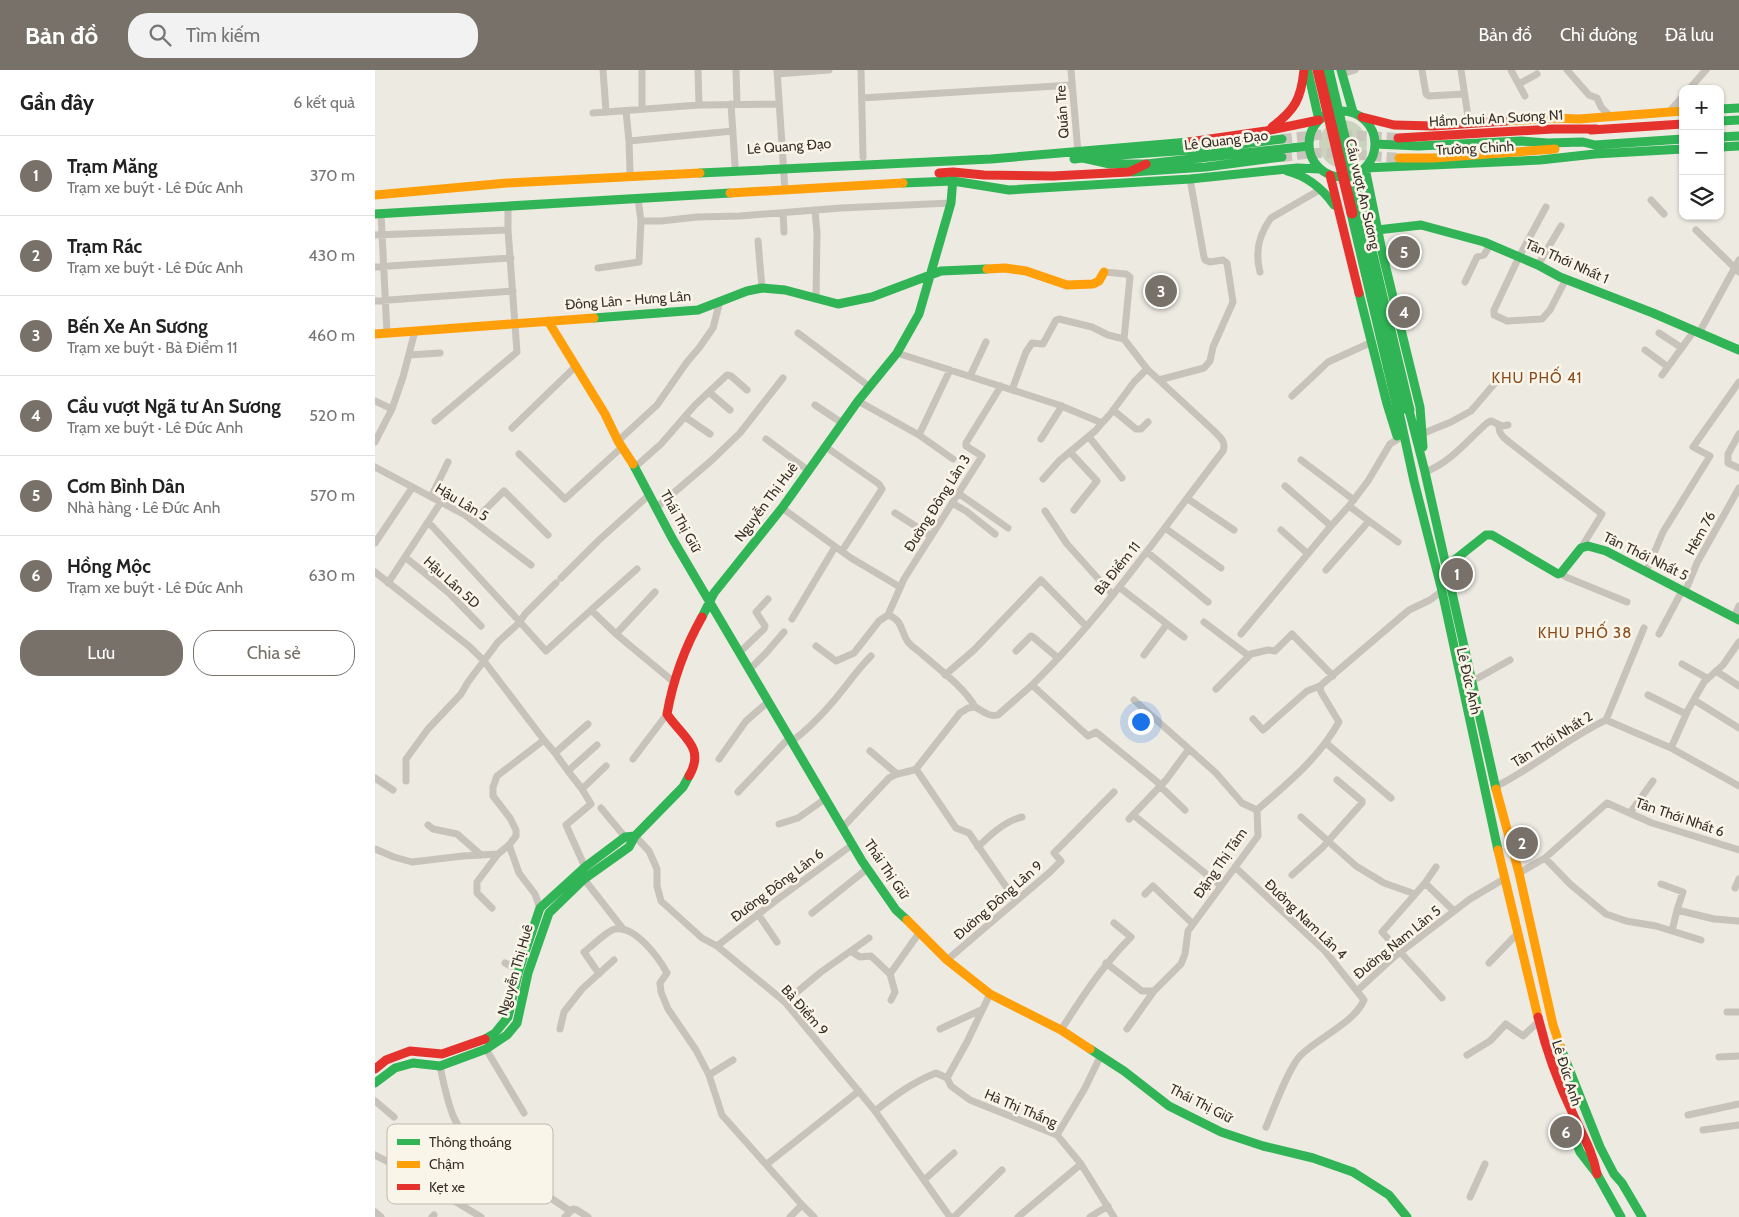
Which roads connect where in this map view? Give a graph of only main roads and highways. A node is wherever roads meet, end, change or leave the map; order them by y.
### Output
1 (1305, 70) edge
2 (1318, 70) edge
3 (1328, 70) edge
4 (1342, 72) edge
5 (1739, 108) edge
6 (1724, 109) edge
7 (1679, 111) edge
8 (1357, 115) junction
9 (1579, 118) junction
10 (1319, 120) junction
11 (1739, 120) edge
12 (1724, 121) edge
13 (1679, 124) edge
14 (1640, 126) junction
15 (1270, 128) junction
16 (1596, 129) junction
17 (1739, 136) edge
18 (1724, 137) edge
19 (1398, 138) tunnel mouth
20 (1282, 139) tunnel mouth
21 (1679, 139) edge
22 (1521, 141) junction
23 (1375, 144) junction
24 (1614, 144) junction
25 (1595, 145) junction
26 (1309, 146) junction
27 (1739, 146) edge
28 (1724, 147) edge
29 (1679, 148) edge
30 (1079, 152) junction
31 (1585, 155) junction
32 (1282, 157) tunnel mouth
33 (1399, 158) tunnel mouth
34 (838, 162) junction
35 (1146, 164) junction
36 (783, 165) junction
37 (1365, 168) junction
38 (1287, 172) junction
39 (1325, 172) junction
40 (1012, 176) junction
41 (953, 177) junction
42 (1126, 180) junction
43 (785, 187) junction
44 (375, 188) edge
45 (1039, 188) junction
46 (375, 194) edge
47 (508, 203) junction
48 (1372, 210) junction
49 (377, 212) edge
50 (1341, 218) junction
51 (1377, 230) junction
52 (1104, 272) road end
53 (929, 275) junction
54 (548, 321) junction
55 (375, 334) edge
56 (1739, 350) edge
57 (1404, 411) junction
58 (1422, 457) junction
59 (1409, 458) junction
60 (1448, 570) junction
61 (710, 604) junction
62 (1736, 619) edge
63 (1499, 786) junction
64 (630, 836) junction
65 (1502, 880) junction
66 (524, 971) junction
67 (375, 1069) edge
68 (375, 1083) edge
69 (1600, 1178) junction
70 (1407, 1217) edge
71 (1621, 1217) edge
72 (1642, 1217) edge

1 - 10 main road
1 - 15 main road
2 - 57 main road, Cầu vượt An Sương, bridge
3 - 57 main road, Cầu vượt An Sương, bridge
4 - 8 main road
5 - 6 main road
7 - 9 main road, Trường Chinh
8 - 9 main road, Trường Chinh
8 - 10 main road
8 - 23 main road
9 - 14 main road, Trường Chinh
10 - 15 main road, Lê Quang Đạo
10 - 26 main road
11 - 12 main road
13 - 14 main road, Trường Chinh
14 - 16 main road, Trường Chinh
15 - 30 main road, Lê Quang Đạo
16 - 19 main road, Hầm chui An Sương N1
16 - 22 main road, Trường Chinh
17 - 18 main road
20 - 30 main road
21 - 24 main road, Trường Chinh
22 - 23 main road, Trường Chinh
22 - 25 main road, Trường Chinh
23 - 37 main road
24 - 25 main road, Trường Chinh
24 - 31 main road, Trường Chinh
25 - 33 main road
26 - 35 main road, Lê Quang Đạo
26 - 39 main road
27 - 28 main road
29 - 31 main road, Trường Chinh
30 - 34 main road, Lê Quang Đạo
30 - 34 main road, Lê Quang Đạo
30 - 35 main road, Lê Quang Đạo
31 - 37 main road, Trường Chinh
32 - 42 main road
34 - 36 main road, Lê Quang Đạo
35 - 42 main road, Lê Quang Đạo
36 - 44 main road, Lê Quang Đạo
36 - 46 main road, Lê Quang Đạo
37 - 39 main road
37 - 48 main road, Lê Đức Anh
38 - 39 main road, Lê Quang Đạo
38 - 42 main road, Lê Quang Đạo
38 - 50 main road
38 - 50 main road
39 - 50 main road, Lê Đức Anh
40 - 41 main road, Lê Quang Đạo
40 - 42 main road, Lê Quang Đạo
40 - 45 main road
41 - 43 main road, Lê Quang Đạo
41 - 45 main road, Lê Quang Đạo
41 - 53 main road, Nguyễn Thị Huê
42 - 45 main road, Lê Quang Đạo
43 - 47 main road, Lê Quang Đạo
43 - 47 main road, Lê Quang Đạo
47 - 49 main road, Lê Quang Đạo
48 - 50 main road
48 - 51 main road, Lê Đức Anh
50 - 59 main road, Lê Đức Anh
51 - 56 main road, Tân Thới Nhất 1
51 - 58 main road, Lê Đức Anh
52 - 53 main road, Đông Lân - Hưng Lân
53 - 54 main road, Đông Lân - Hưng Lân
53 - 61 main road, Nguyễn Thị Huê
54 - 55 main road, Đông Lân - Hưng Lân
54 - 61 main road, Thái Thị Giữ
57 - 58 main road, Lê Đức Anh
57 - 59 main road, Lê Đức Anh
58 - 60 main road, Lê Đức Anh
59 - 65 main road, Lê Đức Anh
60 - 62 main road, Tân Thới Nhất 5
60 - 63 main road, Lê Đức Anh
60 - 63 main road, Lê Đức Anh
61 - 64 main road, Nguyễn Thị Huê
61 - 70 main road, Thái Thị Giữ
63 - 72 main road, Lê Đức Anh
64 - 66 main road, Nguyễn Thị Huê
64 - 66 main road, Nguyễn Thị Huê
65 - 69 main road, Lê Đức Anh
65 - 69 main road, Lê Đức Anh
66 - 67 main road, Nguyễn Thị Huê
66 - 68 main road, Nguyễn Thị Huê
69 - 71 main road, Lê Đức Anh

